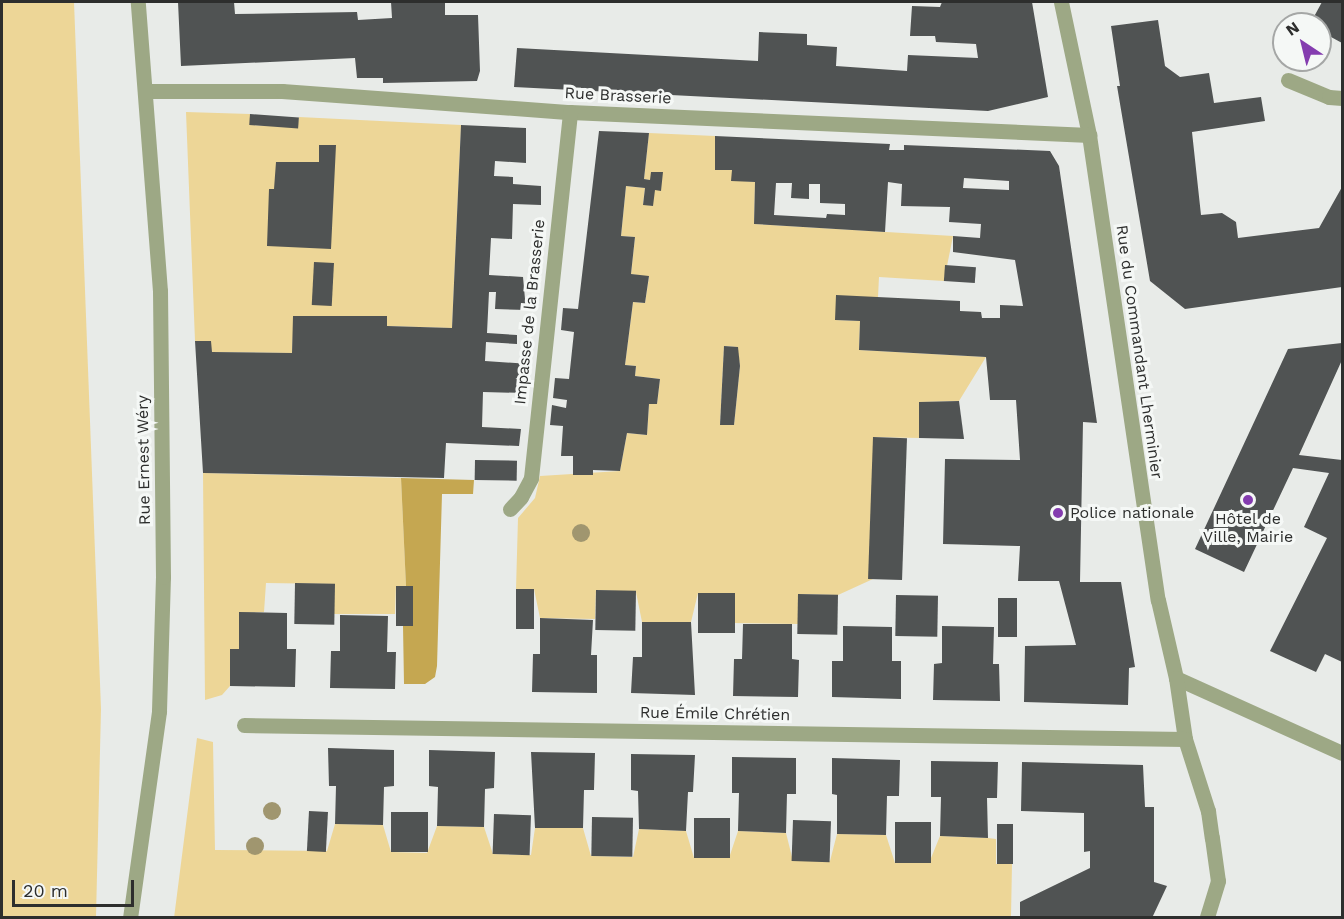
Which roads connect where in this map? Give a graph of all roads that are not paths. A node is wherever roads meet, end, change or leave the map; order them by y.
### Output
1 (138, 2) edge
2 (1061, 2) edge
3 (1288, 80) dead end
4 (146, 91) junction
5 (1342, 98) edge
6 (570, 112) junction
7 (1089, 135) junction
8 (510, 509) dead end
9 (1176, 678) junction
10 (244, 725) dead end
11 (1185, 740) junction
12 (1342, 753) edge
13 (130, 918) edge
14 (1207, 918) edge

1 - 4 street, Rue Ernest Wéry
2 - 7 street, Rue du Commandant Lherminier
3 - 5 street
4 - 6 street, Rue Brasserie
4 - 13 street, Rue Ernest Wéry
6 - 7 street, Rue Brasserie
6 - 8 street, Impasse de la Brasserie
7 - 9 street, Rue du Commandant Lherminier
9 - 11 street, Rue du Commandant Lherminier
9 - 12 street
10 - 11 street, Rue Émile Chrétien
11 - 14 street, Rue du Commandant Lherminier

